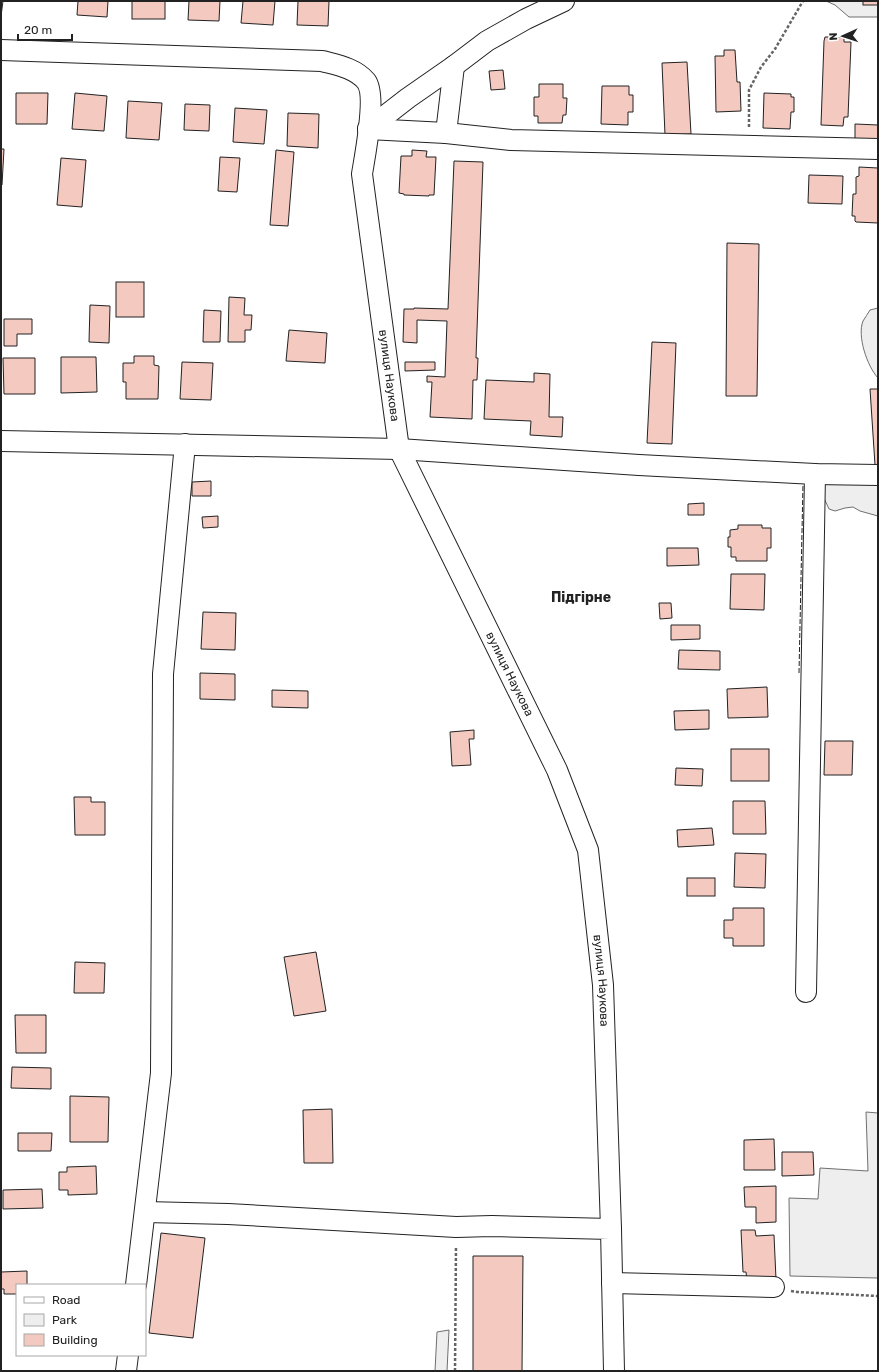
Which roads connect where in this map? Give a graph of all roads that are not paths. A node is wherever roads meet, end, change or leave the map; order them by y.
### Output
1 (564, 1) edge
2 (1, 50) edge
3 (454, 66) junction
4 (368, 129) junction
5 (446, 133) junction
6 (878, 149) edge
7 (1, 441) edge
8 (185, 444) junction
9 (399, 449) junction
10 (815, 474) junction
11 (878, 475) edge
12 (806, 992) dead end
13 (144, 1212) junction
14 (611, 1229) junction
15 (612, 1283) junction
16 (136, 1284) edge
17 (774, 1287) road end
18 (128, 1356) edge
19 (126, 1371) edge
20 (614, 1371) edge

1 - 3 street
2 - 4 street, вулиця Наукова
3 - 4 street
3 - 5 street
4 - 5 street
4 - 9 street, вулиця Наукова
5 - 6 street
7 - 8 street
8 - 9 street
8 - 13 street
9 - 10 street
9 - 14 street, вулиця Наукова
10 - 11 street
10 - 12 street
13 - 14 street
13 - 16 street
14 - 15 street, вулиця Наукова
15 - 17 street
15 - 20 street, вулиця Наукова
18 - 19 street

